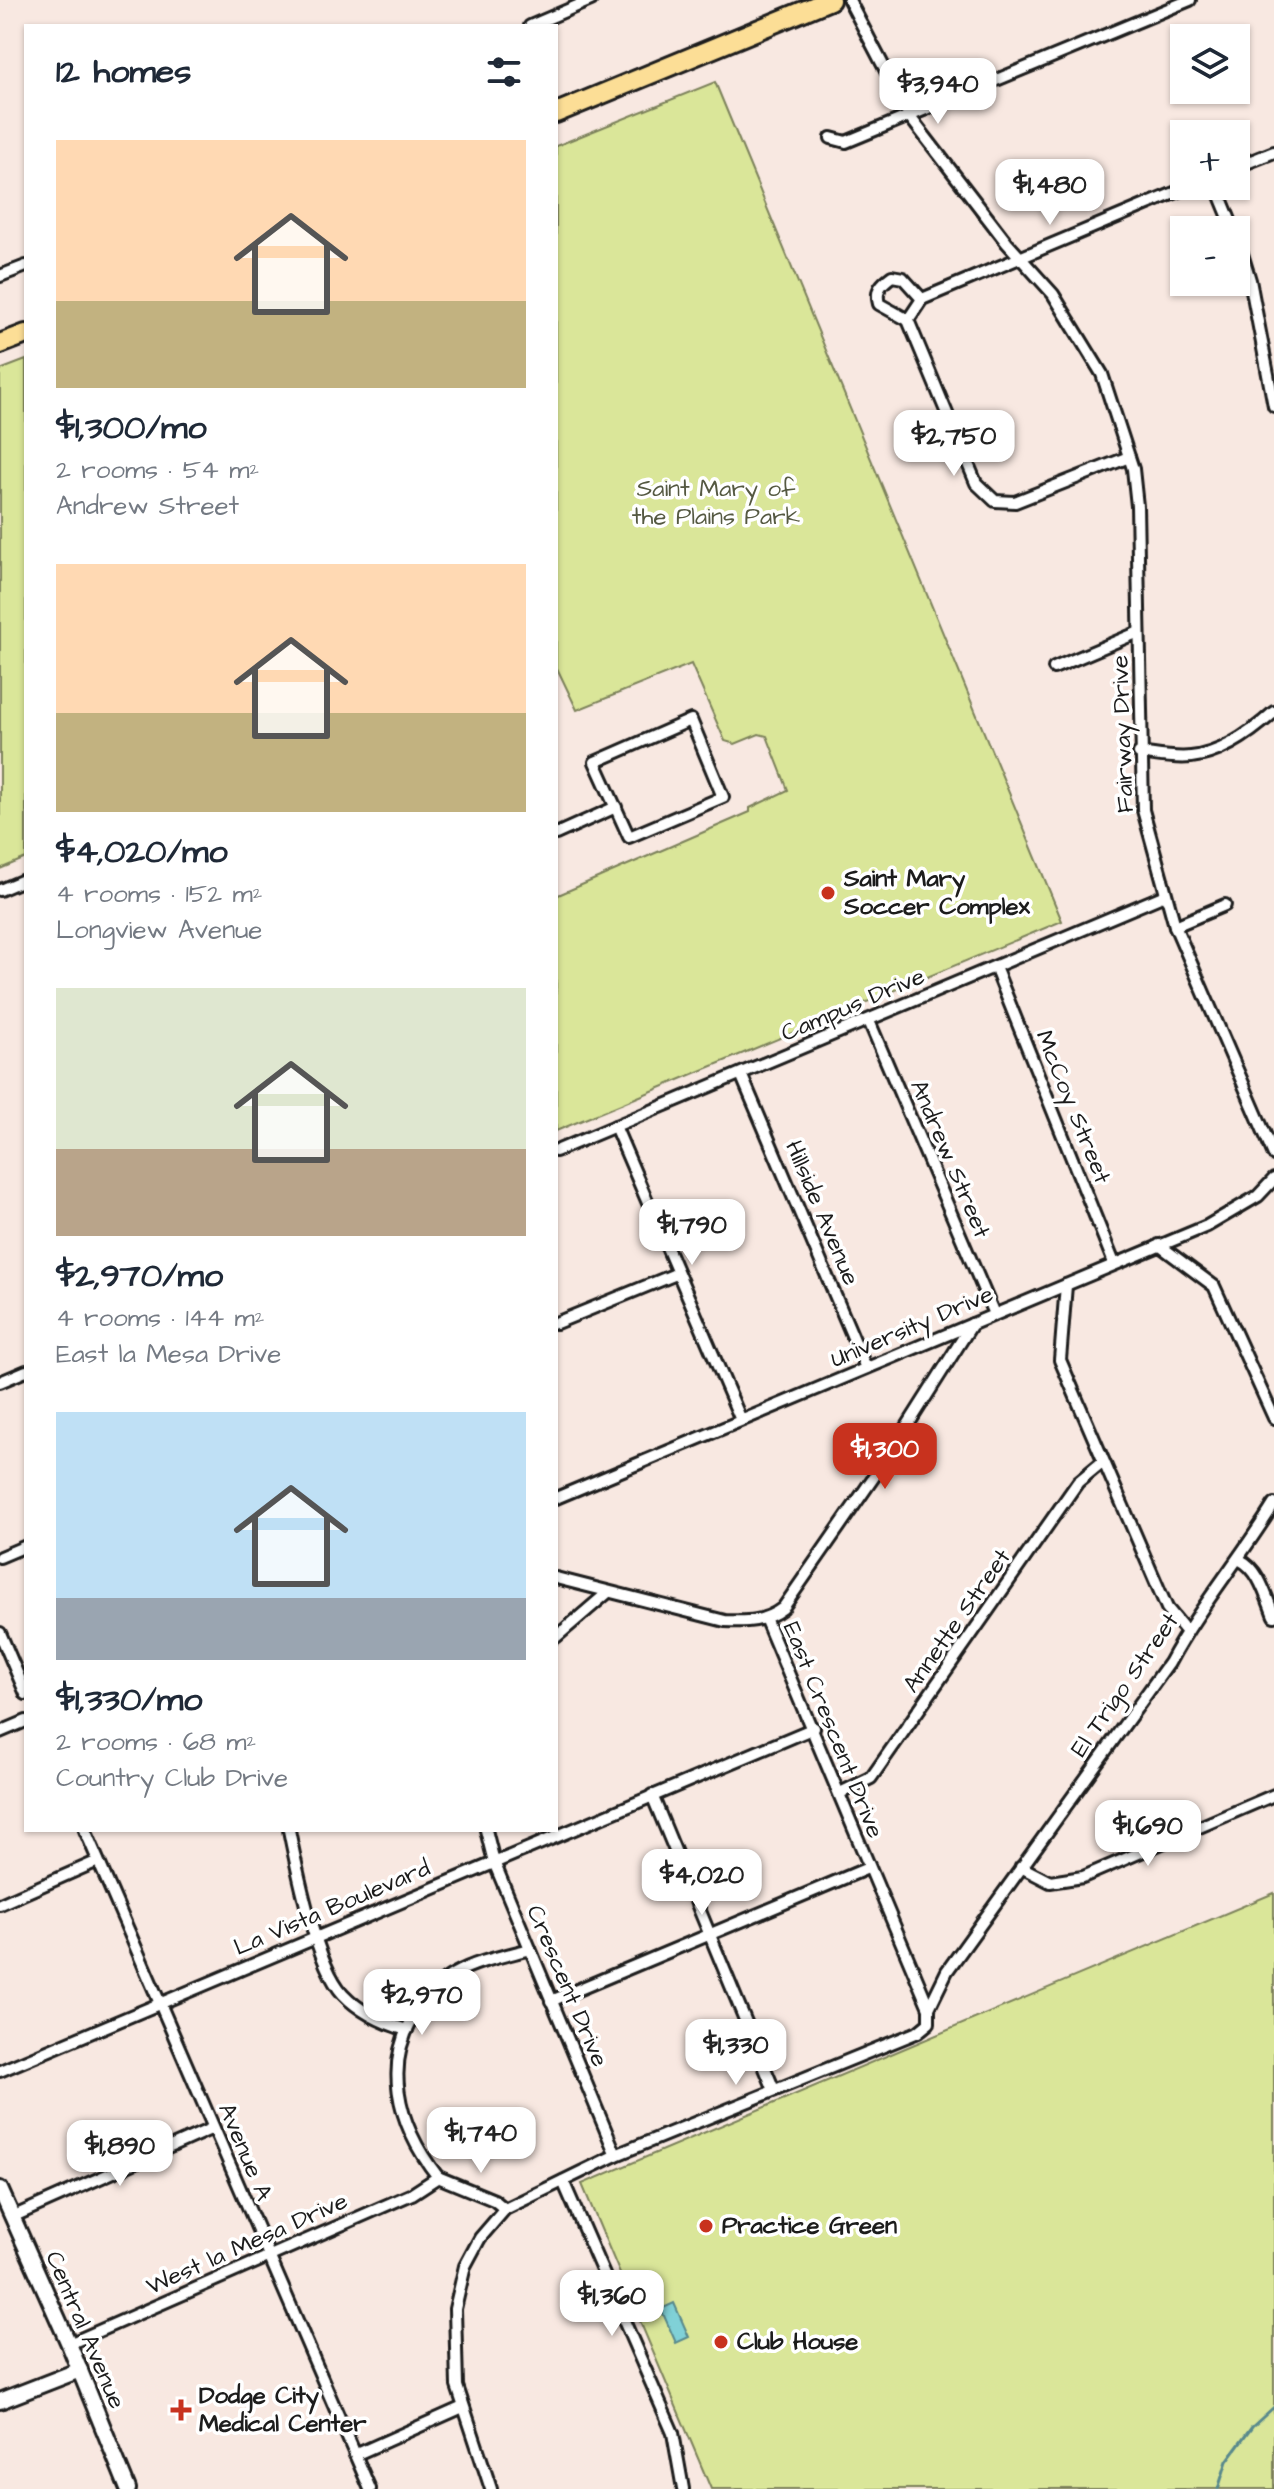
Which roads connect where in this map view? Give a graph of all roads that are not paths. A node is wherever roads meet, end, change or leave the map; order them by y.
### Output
1 (591, 0) edge
2 (830, 0) edge
3 (849, 0) edge
4 (1190, 0) edge
5 (535, 24) edge
6 (558, 112) edge
7 (910, 117) junction
8 (831, 138) dead end
9 (1274, 152) edge
10 (1250, 161) edge
11 (1170, 195) edge
12 (1022, 257) junction
13 (24, 267) edge
14 (0, 276) edge
15 (1250, 280) edge
16 (922, 299) junction
17 (908, 320) junction
18 (24, 335) edge
19 (0, 344) edge
20 (1274, 406) edge
21 (1129, 457) junction
22 (1139, 632) junction
23 (1054, 668) dead end
24 (1274, 712) edge
25 (1139, 753) junction
26 (616, 807) junction
27 (558, 833) edge
28 (24, 880) edge
29 (0, 890) edge
30 (1165, 895) junction
31 (1225, 905) dead end
32 (1175, 926) junction
33 (995, 967) junction
34 (869, 1021) junction
35 (741, 1074) junction
36 (615, 1126) junction
37 (558, 1150) edge
38 (1274, 1155) edge
39 (1274, 1179) edge
40 (1159, 1245) junction
41 (1114, 1263) junction
42 (676, 1274) junction
43 (1066, 1285) junction
44 (994, 1314) junction
45 (558, 1322) edge
46 (972, 1324) junction
47 (866, 1368) junction
48 (24, 1372) edge
49 (0, 1382) edge
50 (1274, 1418) edge
51 (741, 1420) junction
52 (1101, 1463) junction
53 (558, 1497) edge
54 (1274, 1504) edge
55 (24, 1547) edge
56 (0, 1557) edge
57 (1240, 1560) junction
58 (558, 1579) edge
59 (606, 1594) junction
60 (1274, 1616) edge
61 (765, 1618) junction
62 (1186, 1631) junction
63 (558, 1635) edge
64 (1, 1637) edge
65 (24, 1689) edge
66 (24, 1722) edge
67 (814, 1728) junction
68 (0, 1732) edge
69 (840, 1793) junction
70 (652, 1795) junction
71 (1274, 1795) edge
72 (86, 1832) edge
73 (290, 1832) edge
74 (486, 1832) edge
75 (98, 1861) junction
76 (494, 1862) junction
77 (1021, 1867) junction
78 (868, 1868) junction
79 (0, 1904) edge
80 (709, 1933) junction
81 (316, 1936) junction
82 (530, 1949) junction
83 (551, 2001) junction
84 (159, 2002) junction
85 (929, 2008) junction
86 (407, 2030) junction
87 (0, 2071) edge
88 (774, 2090) junction
89 (213, 2128) junction
90 (616, 2155) junction
91 (438, 2177) junction
92 (563, 2181) junction
93 (0, 2189) edge
94 (505, 2209) junction
95 (12, 2217) junction
96 (269, 2257) junction
97 (69, 2344) junction
98 (80, 2370) junction
99 (0, 2401) edge
100 (463, 2407) junction
101 (355, 2455) junction
102 (128, 2489) edge
103 (370, 2489) edge
104 (491, 2489) edge
105 (683, 2489) edge

1 - 5 street
2 - 6 highway
3 - 7 street, Fairway Drive
4 - 7 street
7 - 8 street
7 - 12 street, Fairway Drive
9 - 10 street
11 - 12 street
12 - 16 street
12 - 21 street, Fairway Drive
13 - 14 street
15 - 20 street
16 - 17 street
16 - 17 street
17 - 21 street
18 - 19 highway
21 - 22 street, Fairway Drive
22 - 23 street, Fairway Drive
22 - 25 street, Fairway Drive
24 - 25 street
25 - 30 street, Fairway Drive
26 - 26 street
26 - 27 street
28 - 29 street
30 - 32 street, Fairway Drive
30 - 33 street, Campus Drive
31 - 32 street
32 - 38 street, Fairway Drive
33 - 34 street, Campus Drive
33 - 41 street, McCoy Street
34 - 35 street, Campus Drive
34 - 44 street, Andrew Street
35 - 36 street, Campus Drive
35 - 47 street, Hillside Avenue
36 - 37 street, Campus Drive
36 - 42 street
39 - 40 street, University Drive
40 - 41 street, University Drive
40 - 50 street
41 - 43 street, University Drive
42 - 45 street
42 - 51 street
43 - 44 street, University Drive
43 - 52 street
44 - 46 street, University Drive
46 - 47 street, University Drive
46 - 61 street
47 - 51 street, University Drive
48 - 49 street
51 - 53 street, University Drive
52 - 62 street
52 - 69 street, Annette Street
54 - 57 street, El Trigo Street
55 - 56 street
57 - 60 street
57 - 62 street, El Trigo Street
58 - 59 street, East Crescent Drive
59 - 61 street, East Crescent Drive
59 - 63 street
61 - 67 street, East Crescent Drive
62 - 77 street, El Trigo Street
64 - 65 street
66 - 68 street
67 - 69 street, East Crescent Drive
67 - 70 street, La Vista Boulevard
69 - 78 street, East Crescent Drive
70 - 76 street, La Vista Boulevard
70 - 80 street
71 - 77 street
72 - 75 street, Avenue A
73 - 81 street
74 - 76 street, Crescent Drive
75 - 79 street
75 - 84 street, Avenue A
76 - 81 street, La Vista Boulevard
76 - 82 street, Crescent Drive
77 - 85 street, El Trigo Street
78 - 80 street
78 - 85 street, East Crescent Drive
80 - 83 street
80 - 88 street
81 - 84 street, La Vista Boulevard
81 - 86 street
82 - 83 street, Crescent Drive
82 - 86 street
83 - 90 street, Crescent Drive
84 - 87 street, La Vista Boulevard
84 - 89 street, Avenue A
85 - 88 street, El Trigo Street
86 - 91 street
88 - 90 street
89 - 95 street
89 - 96 street, Avenue A
90 - 92 street
91 - 94 street
91 - 96 street, West la Mesa Drive
92 - 94 street
92 - 105 street
93 - 95 street, Central Avenue
94 - 100 street
95 - 97 street, Central Avenue
96 - 97 street, West la Mesa Drive
96 - 101 street, Avenue A
97 - 98 street, Central Avenue
98 - 99 street
98 - 102 street, Central Avenue
100 - 101 street
100 - 104 street
101 - 103 street, Avenue A

